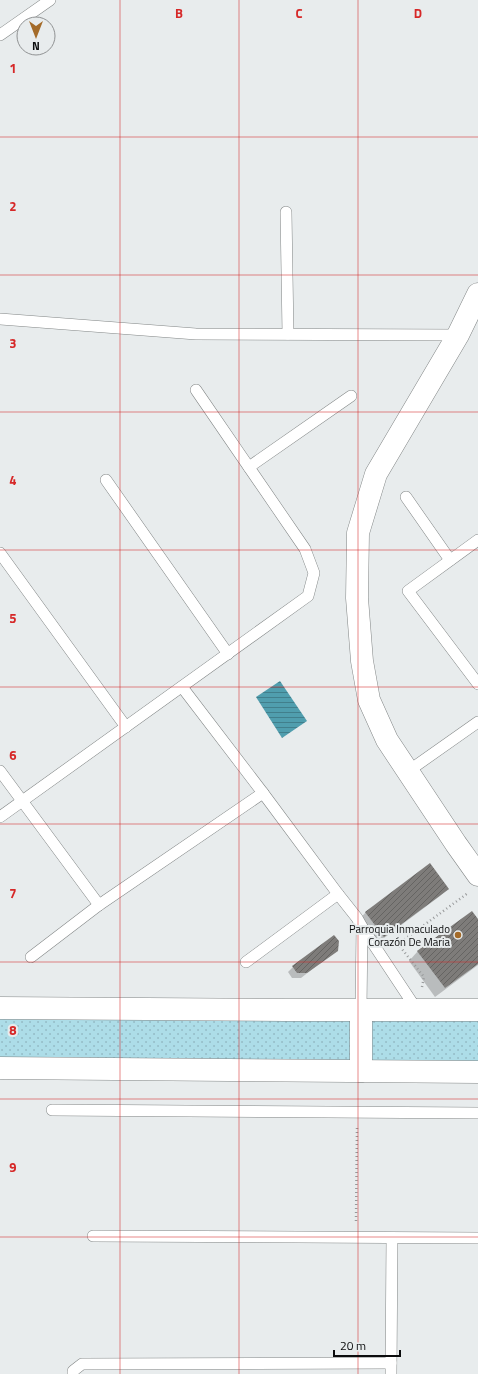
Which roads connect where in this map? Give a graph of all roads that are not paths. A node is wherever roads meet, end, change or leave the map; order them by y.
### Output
1 (50, 0) edge
2 (0, 36) edge
3 (286, 212) dead end
4 (478, 294) edge
5 (0, 319) edge
6 (288, 334) junction
7 (458, 335) junction
8 (196, 390) dead end
9 (352, 396) dead end
10 (249, 467) junction
11 (106, 480) dead end
12 (406, 497) dead end
13 (478, 540) edge
14 (0, 554) edge
15 (450, 560) junction
16 (228, 654) junction
17 (478, 684) edge
18 (182, 687) junction
19 (478, 722) edge
20 (126, 727) junction
21 (0, 771) edge
22 (408, 772) junction
23 (263, 793) junction
24 (22, 802) junction
25 (0, 817) edge
26 (475, 883) edge
27 (338, 894) junction
28 (99, 905) junction
29 (362, 927) junction
30 (31, 957) dead end
31 (246, 962) dead end
32 (0, 1008) edge
33 (361, 1010) junction
34 (417, 1010) junction
35 (478, 1010) edge
36 (0, 1068) edge
37 (361, 1071) junction
38 (478, 1072) edge
39 (52, 1110) dead end
40 (478, 1113) edge
41 (93, 1236) dead end
42 (392, 1238) junction
43 (478, 1238) edge
44 (391, 1368) edge
45 (73, 1374) edge

1 - 2 lane
3 - 6 lane
4 - 7 main road
5 - 6 lane
6 - 7 lane
7 - 22 main road
8 - 10 lane
9 - 10 lane
10 - 16 lane
11 - 16 lane
12 - 15 lane
13 - 15 lane
14 - 20 lane
15 - 17 lane
16 - 18 lane
18 - 20 lane
18 - 23 lane
19 - 22 lane
20 - 24 lane
21 - 24 lane
22 - 26 main road
23 - 27 lane
23 - 28 lane
24 - 25 lane
24 - 28 lane
27 - 29 lane
27 - 31 lane
28 - 30 lane
29 - 33 lane
29 - 34 lane
32 - 33 main road
33 - 34 main road
33 - 37 main road
34 - 35 main road
36 - 37 main road
37 - 38 main road
39 - 40 lane
41 - 42 lane
42 - 43 lane
42 - 44 lane
44 - 45 lane

